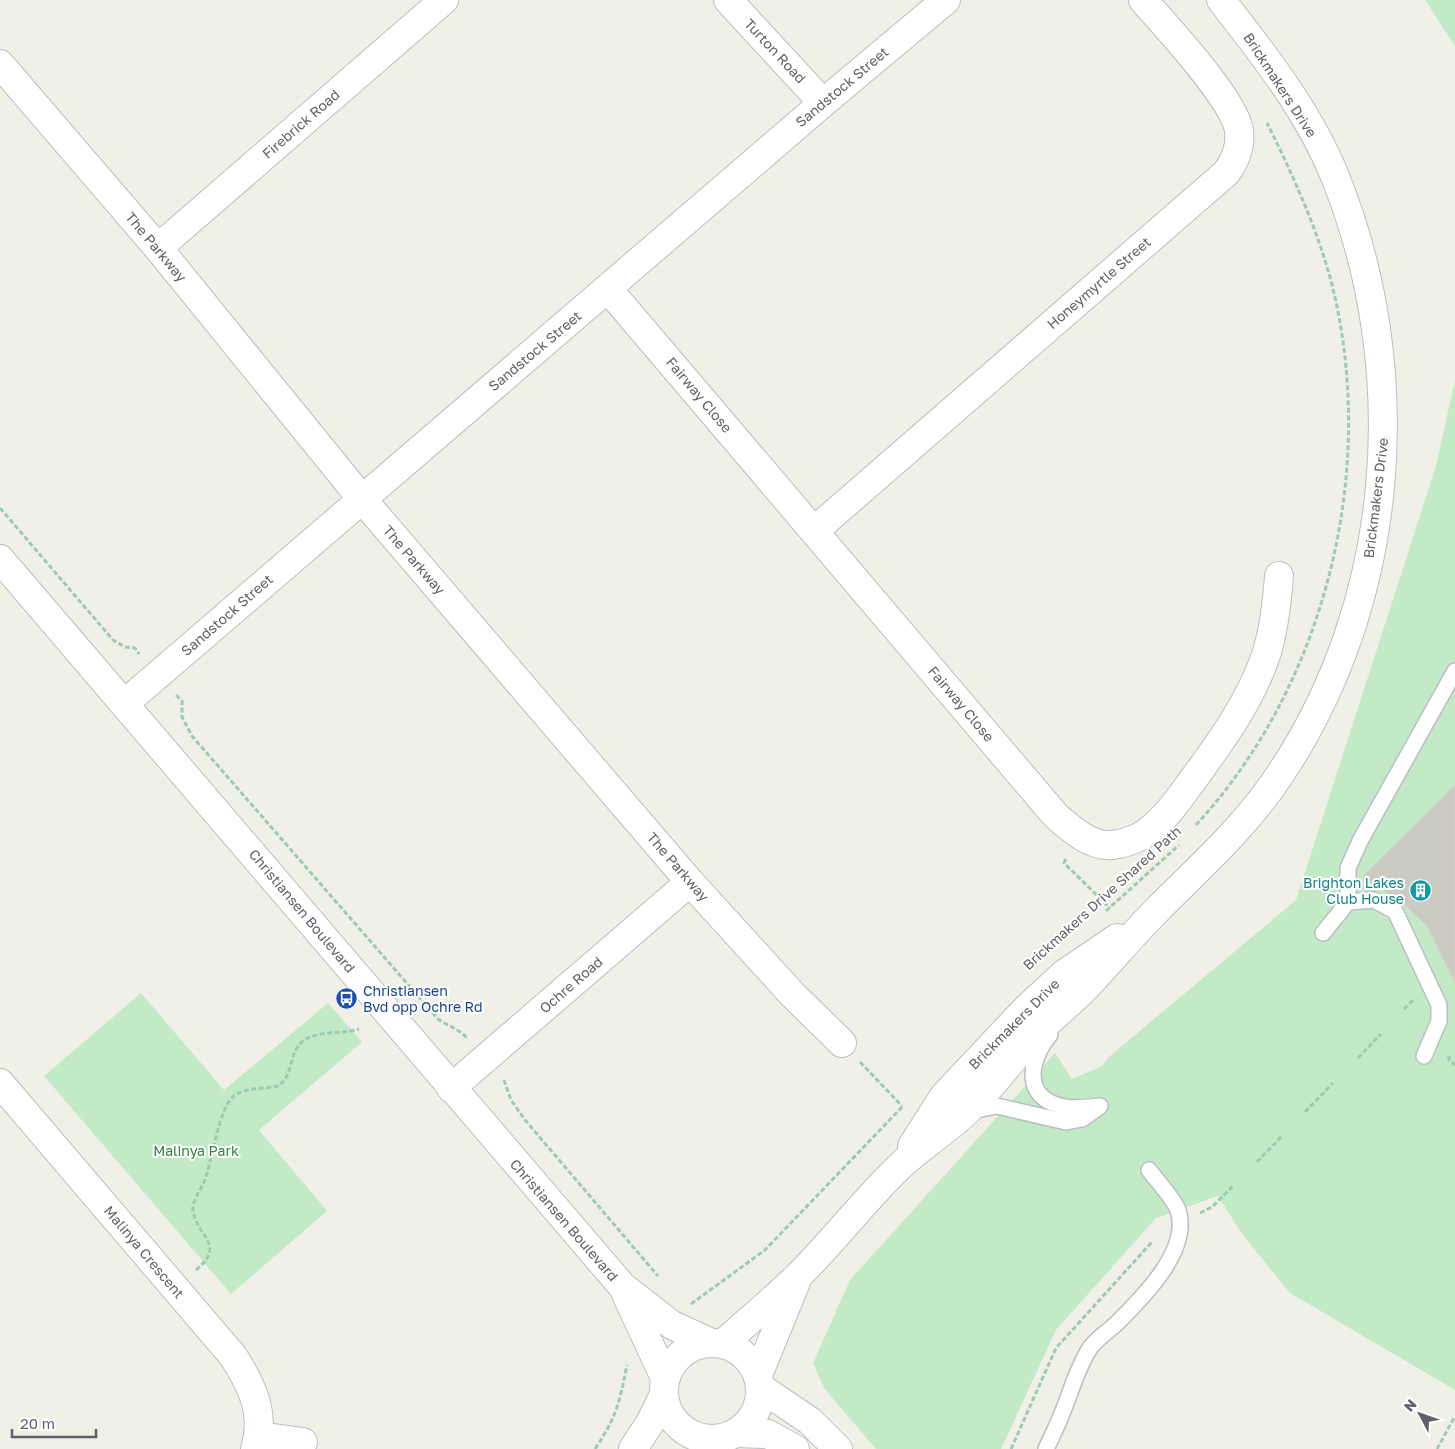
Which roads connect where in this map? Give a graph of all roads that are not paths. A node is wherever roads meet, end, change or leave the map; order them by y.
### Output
1 (444, 0) edge
2 (728, 0) edge
3 (946, 0) edge
4 (1143, 0) edge
5 (1221, 0) edge
6 (0, 64) edge
7 (822, 103) junction
8 (158, 248) junction
9 (608, 289) junction
10 (362, 499) junction
11 (814, 530) junction
12 (0, 560) edge
13 (1279, 576) dead end
14 (1455, 671) edge
15 (124, 704) junction
16 (690, 882) junction
17 (1348, 902) junction
18 (1158, 910) junction
19 (1323, 933) dead end
20 (1082, 991) junction
21 (842, 1043) road end
22 (1424, 1056) dead end
23 (0, 1083) edge
24 (451, 1088) junction
25 (966, 1112) junction
26 (898, 1167) junction
27 (1149, 1170) dead end
28 (799, 1276) junction
29 (622, 1286) junction
30 (716, 1343) junction
31 (760, 1381) junction
32 (665, 1386) junction
33 (736, 1433) junction
34 (257, 1442) edge
35 (303, 1442) dead end
36 (694, 1444) edge
37 (633, 1449) edge
38 (794, 1449) edge
39 (838, 1449) edge
40 (1046, 1449) edge

1 - 8 street, Firebrick Road
2 - 7 street, Turton Road
3 - 7 street, Sandstock Street
4 - 11 street, Honeymyrtle Street
5 - 18 street, Brickmakers Drive
6 - 8 street, The Parkway
7 - 9 street, Sandstock Street
8 - 10 street, The Parkway
9 - 10 street, Sandstock Street
9 - 11 street, Fairway Close
10 - 15 street, Sandstock Street
10 - 16 street, The Parkway
11 - 13 street, Fairway Close
12 - 15 street, Christiansen Boulevard
14 - 17 lane
15 - 24 street, Christiansen Boulevard
16 - 21 street, The Parkway
16 - 24 street, Ochre Road
17 - 19 lane
17 - 22 lane
18 - 20 street, Brickmakers Drive
18 - 26 street, Brickmakers Drive
20 - 25 street, Brickmakers Drive
20 - 25 lane
23 - 34 street, Malinya Crescent
24 - 29 street, Christiansen Boulevard
25 - 26 street, Brickmakers Drive
26 - 28 street, Brickmakers Drive
27 - 40 lane
28 - 30 street, Brickmakers Drive
28 - 31 street, Brickmakers Drive
29 - 30 street, Christiansen Boulevard
29 - 32 street, Christiansen Boulevard
30 - 31 street
30 - 32 street
31 - 33 street
31 - 39 street
32 - 36 street
32 - 37 street
33 - 36 street
33 - 38 street
34 - 35 street, Malinya Crescent

